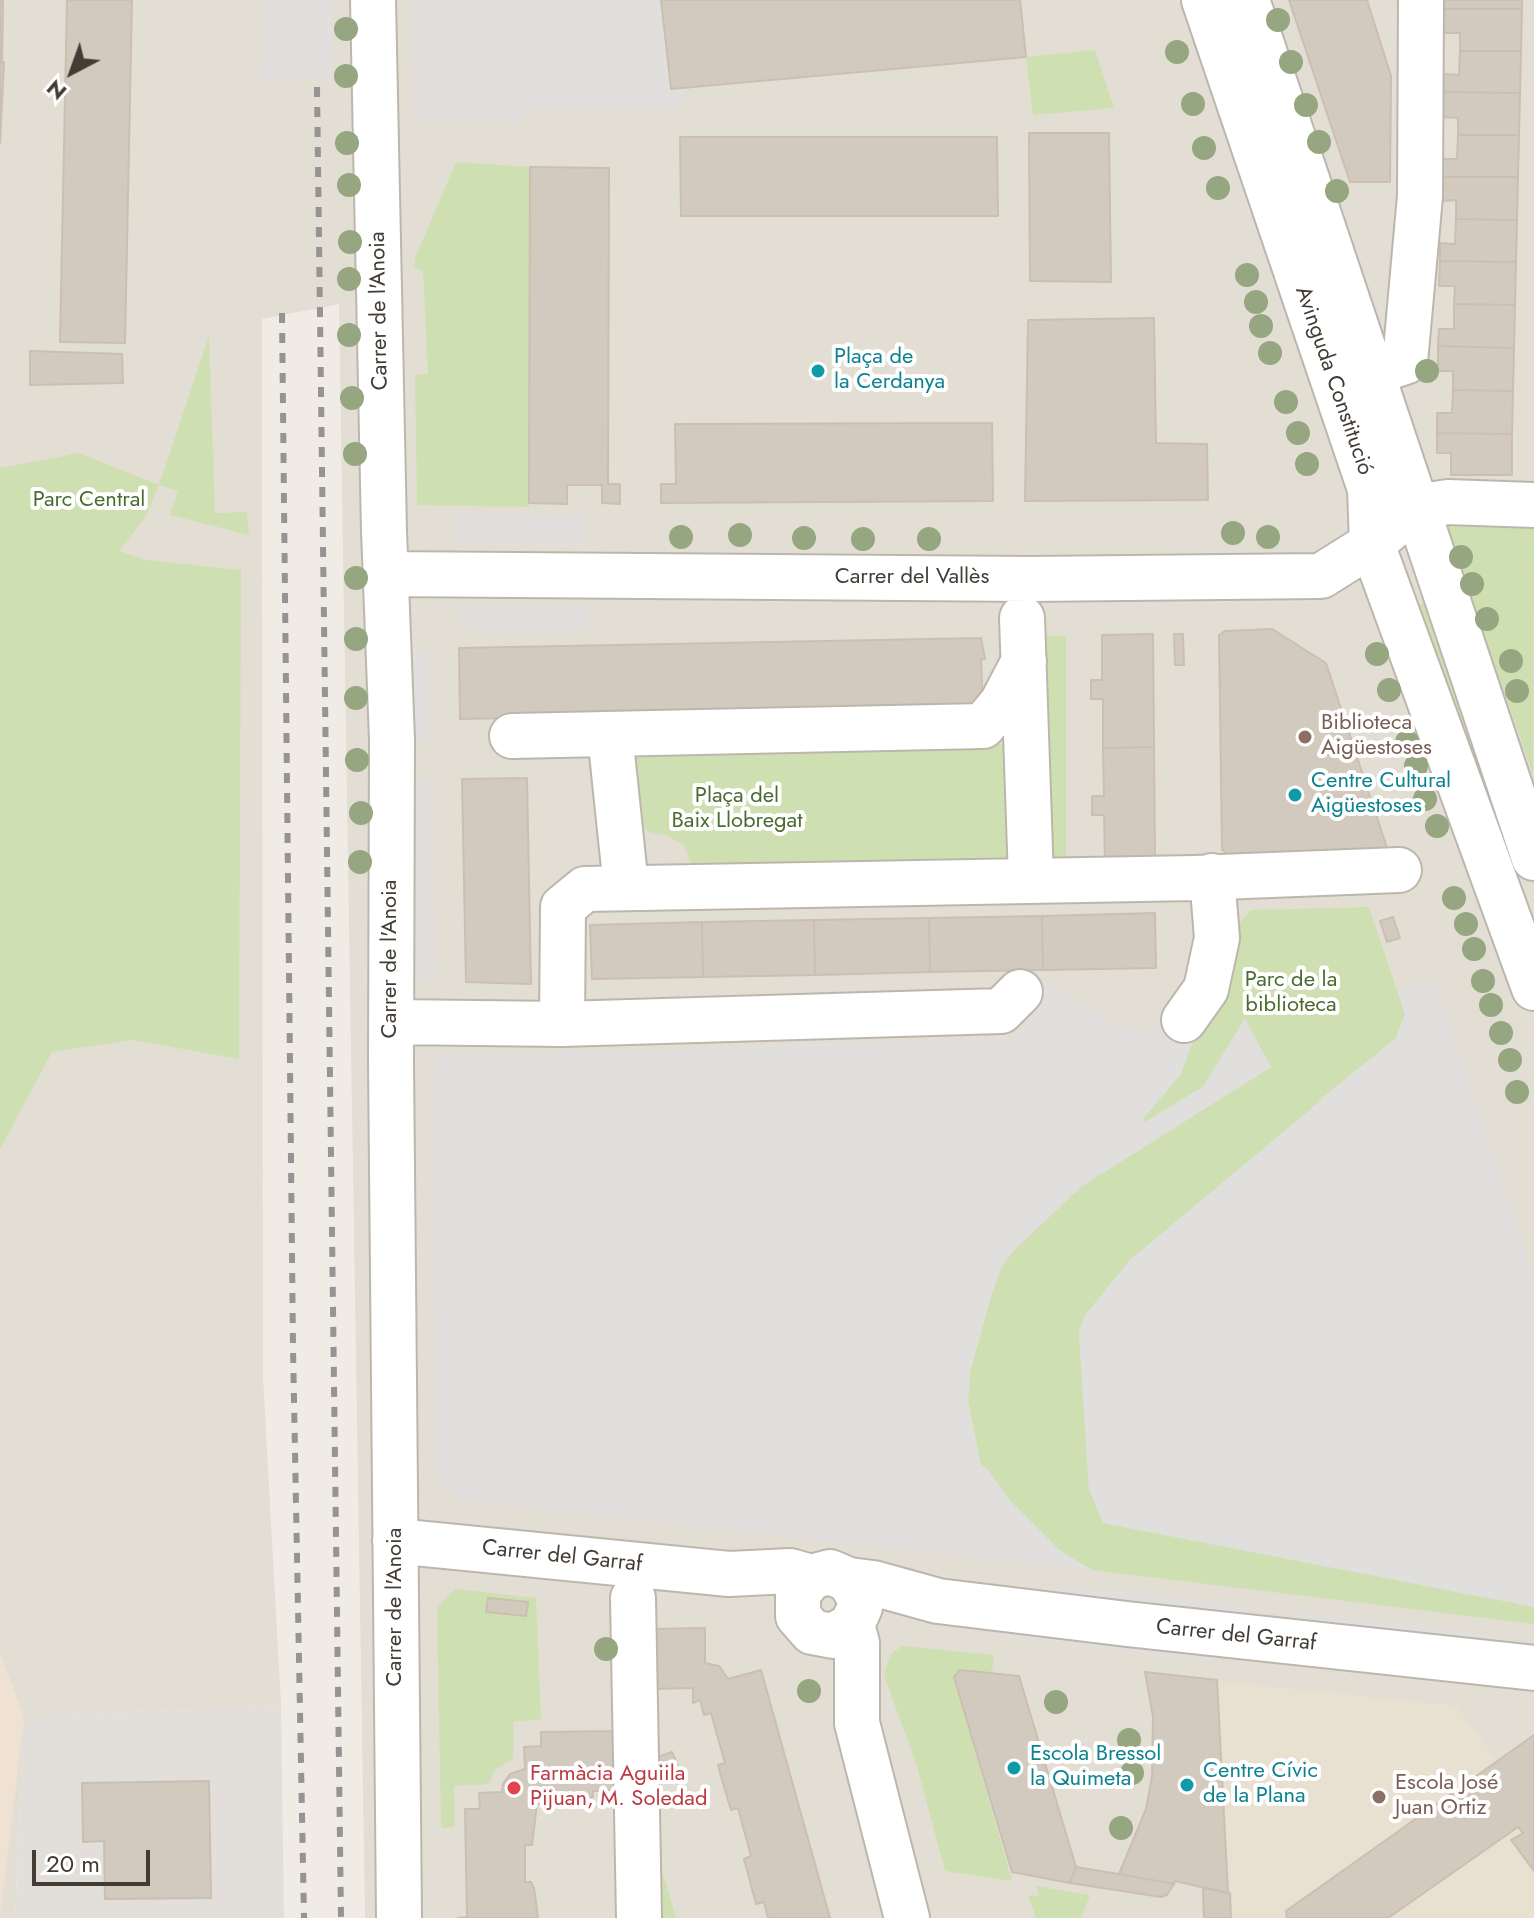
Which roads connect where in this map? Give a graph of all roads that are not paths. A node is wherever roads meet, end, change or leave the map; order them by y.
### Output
1 (373, 0) edge
2 (1204, 0) edge
3 (1247, 0) edge
4 (1421, 0) edge
5 (1372, 373) junction
6 (1534, 505) edge
7 (1416, 507) junction
8 (1372, 544) junction
9 (386, 574) junction
10 (1022, 618) dead end
11 (1024, 661) junction
12 (610, 734) junction
13 (512, 736) dead end
14 (1524, 799) edge
15 (1479, 834) junction
16 (1534, 858) edge
17 (1399, 870) dead end
18 (1212, 876) junction
19 (1031, 879) junction
20 (626, 887) junction
21 (1534, 988) edge
22 (1020, 992) dead end
23 (1184, 1020) dead end
24 (392, 1022) junction
25 (562, 1024) junction
26 (395, 1541) junction
27 (633, 1598) dead end
28 (830, 1608) junction
29 (1534, 1668) edge
30 (399, 1918) edge
31 (639, 1918) edge
32 (907, 1918) edge

1 - 9 street, Carrer de l'Anoia
2 - 8 street, Avinguda Constitució
3 - 5 street, Avinguda Constitució
4 - 5 street
5 - 7 street, Avinguda Constitució
6 - 7 street
7 - 8 street, Carrer del Vallès
7 - 14 street, Avinguda Constitució
8 - 9 street, Carrer del Vallès
8 - 15 street, Avinguda Constitució
9 - 24 street, Carrer de l'Anoia
10 - 11 street
11 - 12 street
11 - 19 street
12 - 13 street
12 - 20 street
14 - 15 street
14 - 16 street, Avinguda Constitució
15 - 21 street, Avinguda Constitució
17 - 18 street
18 - 19 street
18 - 23 street
19 - 20 street
20 - 25 street
22 - 25 street
24 - 25 street
24 - 26 street, Carrer de l'Anoia
26 - 28 street, Carrer del Garraf
26 - 30 street, Carrer de l'Anoia
27 - 31 street
28 - 29 street, Carrer del Garraf
28 - 32 street

